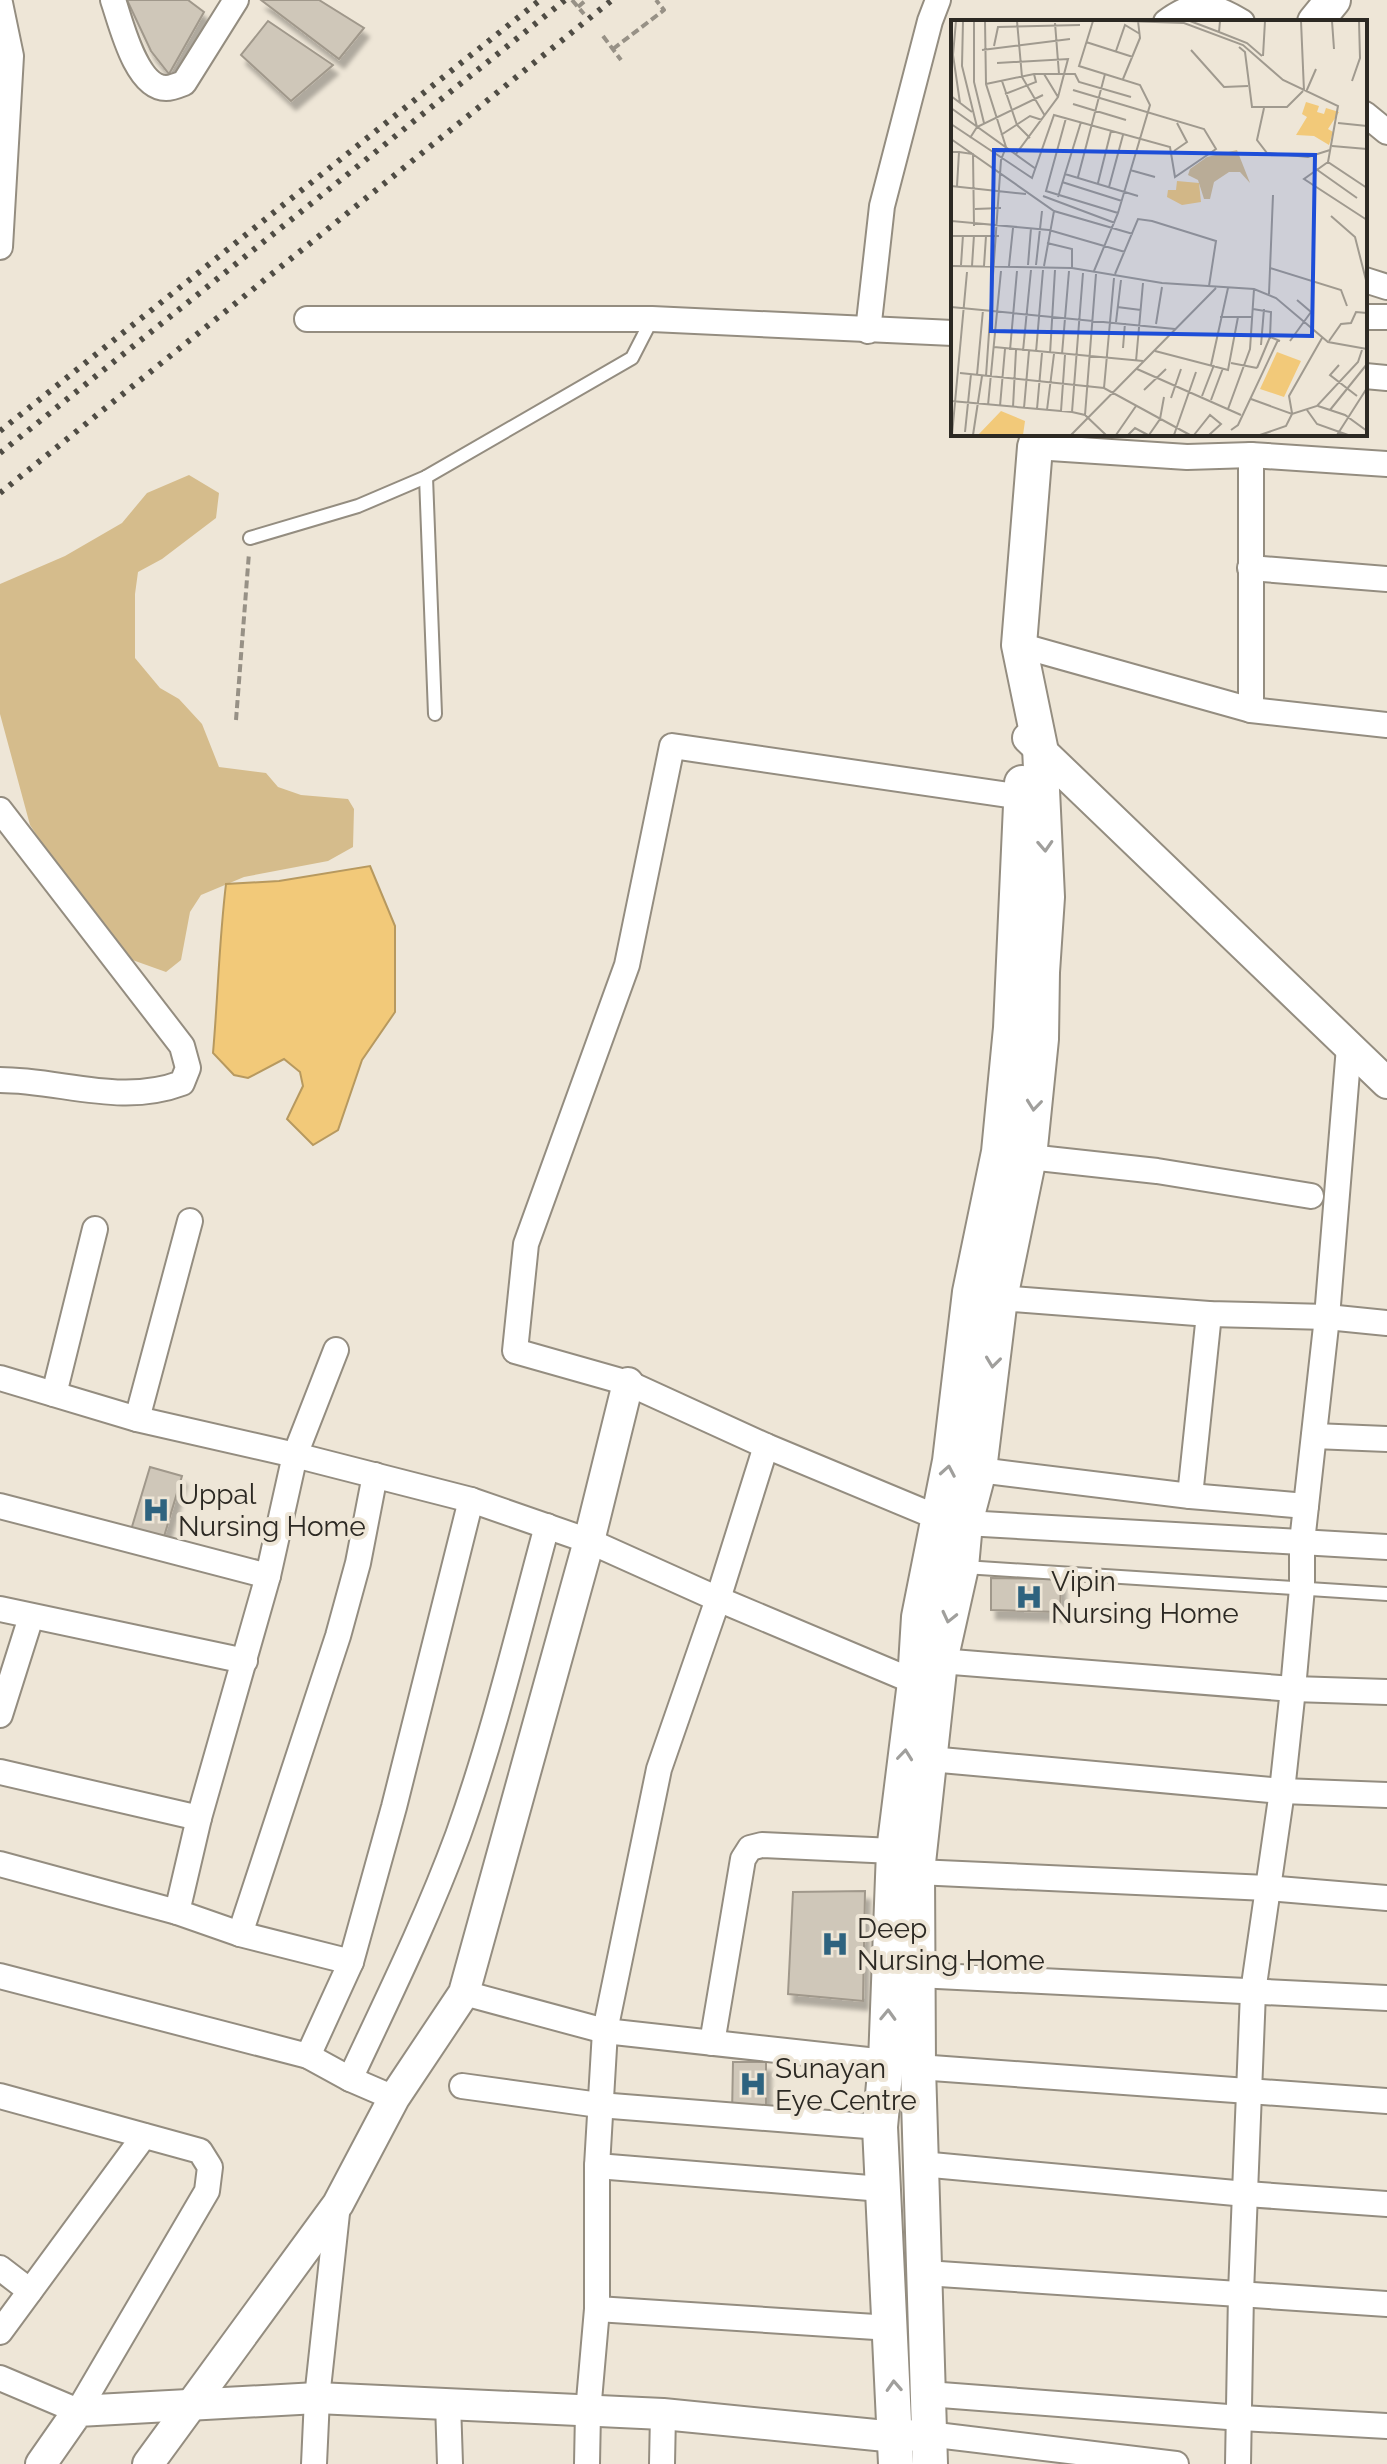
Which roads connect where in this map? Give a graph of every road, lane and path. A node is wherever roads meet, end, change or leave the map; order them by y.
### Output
1 (113, 0) edge
2 (236, 0) edge
3 (572, 0) edge
4 (586, 0) edge
5 (656, 0) edge
6 (938, 0) edge
7 (1333, 0) edge
8 (0, 3) edge
9 (578, 7) junction
10 (584, 14) dead end
11 (1169, 20) edge
12 (1239, 20) edge
13 (1317, 20) edge
14 (603, 36) dead end
15 (613, 49) junction
16 (621, 60) dead end
17 (1367, 116) edge
18 (1387, 132) edge
19 (0, 247) edge
20 (1367, 281) edge
21 (1387, 287) edge
22 (307, 319) dead end
23 (652, 319) junction
24 (868, 331) junction
25 (951, 333) edge
26 (1367, 376) edge
27 (1387, 378) edge
28 (1037, 441) edge
29 (1187, 446) edge
30 (1251, 455) junction
31 (1387, 464) edge
32 (426, 477) junction
33 (250, 538) joint
34 (1250, 568) junction
35 (1387, 579) edge
36 (1019, 645) junction
37 (1251, 710) junction
38 (435, 714) dead end
39 (236, 720) dead end
40 (1387, 725) edge
41 (1031, 740) junction
42 (1022, 797) junction
43 (0, 810) edge
44 (1349, 1047) junction
45 (0, 1080) edge
46 (1387, 1083) edge
47 (1029, 1157) junction
48 (1311, 1196) dead end
49 (190, 1221) dead end
50 (95, 1229) dead end
51 (1000, 1298) junction
52 (1209, 1314) junction
53 (1327, 1317) junction
54 (1387, 1323) edge
55 (336, 1350) dead end
56 (0, 1378) edge
57 (628, 1383) junction
58 (54, 1394) junction
59 (137, 1419) junction
60 (1314, 1436) junction
61 (1387, 1439) edge
62 (766, 1446) junction
63 (295, 1455) junction
64 (979, 1470) junction
65 (375, 1475) junction
66 (1190, 1496) junction
67 (471, 1500) junction
68 (0, 1506) edge
69 (1306, 1506) junction
70 (952, 1520) junction
71 (547, 1526) junction
72 (589, 1541) junction
73 (1302, 1542) junction
74 (1387, 1547) edge
75 (961, 1567) junction
76 (268, 1576) junction
77 (1302, 1588) junction
78 (1387, 1594) edge
79 (718, 1599) junction
80 (0, 1609) edge
81 (31, 1617) junction
82 (245, 1661) junction
83 (927, 1671) junction
84 (1293, 1689) junction
85 (1387, 1692) edge
86 (0, 1715) edge
87 (930, 1759) junction
88 (0, 1772) edge
89 (1282, 1791) junction
90 (1387, 1795) edge
91 (199, 1818) junction
92 (906, 1861) junction
93 (0, 1864) edge
94 (1267, 1888) junction
95 (1387, 1898) edge
96 (177, 1912) junction
97 (240, 1934) junction
98 (351, 1962) junction
99 (917, 1975) junction
100 (0, 1976) edge
101 (1253, 1992) junction
102 (464, 1993) junction
103 (1387, 1998) edge
104 (605, 2031) junction
105 (712, 2043) junction
106 (308, 2056) junction
107 (902, 2064) junction
108 (350, 2079) junction
109 (462, 2086) dead end
110 (1249, 2091) junction
111 (0, 2096) edge
112 (394, 2098) junction
113 (1387, 2101) edge
114 (599, 2105) junction
115 (880, 2127) junction
116 (144, 2136) junction
117 (921, 2164) junction
118 (597, 2166) junction
119 (882, 2189) junction
120 (1246, 2194) junction
121 (338, 2204) junction
122 (1387, 2204) edge
123 (0, 2268) edge
124 (925, 2273) junction
125 (30, 2291) junction
126 (1241, 2293) junction
127 (1387, 2304) edge
128 (597, 2309) junction
129 (891, 2328) junction
130 (0, 2332) edge
131 (0, 2378) edge
132 (928, 2394) junction
133 (317, 2398) junction
134 (191, 2403) junction
135 (448, 2403) junction
136 (78, 2411) junction
137 (588, 2412) junction
138 (663, 2414) junction
139 (1241, 2418) junction
140 (1387, 2426) edge
141 (913, 2450) edge
142 (41, 2464) edge
143 (148, 2464) edge
144 (314, 2464) edge
145 (450, 2464) edge
146 (587, 2464) edge
147 (662, 2464) edge
148 (1176, 2464) edge
149 (1238, 2464) edge

1 - 2 street
3 - 9 path
4 - 9 path
5 - 15 path
6 - 24 street
7 - 13 main road
8 - 19 street
9 - 10 path
11 - 12 street
14 - 15 path
15 - 16 path
17 - 18 street
20 - 21 street
22 - 23 street
23 - 24 street
23 - 32 lane
24 - 25 street
26 - 27 street
28 - 29 street
28 - 36 main road
29 - 30 street
30 - 31 street
30 - 34 street
32 - 33 lane
32 - 38 lane
33 - 39 path
34 - 35 street
34 - 37 street
36 - 37 street
36 - 41 main road
37 - 40 street
41 - 42 main road
41 - 44 street
41 -> 47 main road
42 - 57 street
70 -> 42 main road
43 - 45 street
44 - 46 street
44 - 53 street
47 - 48 street
47 - 51 main road
49 - 59 street
50 - 58 street
51 - 52 street
51 -> 64 main road
52 - 53 street
52 - 66 street
53 - 54 street
53 - 60 street
55 - 63 street
56 - 58 street
57 - 62 street
57 - 72 street
58 - 59 street
59 - 63 street
60 - 61 street
60 - 69 street
62 - 70 street
62 - 79 street
63 - 65 street
63 - 76 street
64 - 66 street
64 - 70 main road
65 - 67 street
65 - 97 street
66 - 69 street
67 - 71 street
67 - 98 street
68 - 76 street
69 - 73 street
70 - 73 street
70 - 75 main road
70 - 83 main road
71 - 72 street
71 - 108 street
72 - 79 street
72 - 102 street
73 - 74 street
73 - 77 street
75 - 77 lane
75 -> 83 main road
76 - 82 street
77 - 78 lane
77 - 84 street
79 - 83 street
79 - 104 street
80 - 81 street
81 - 82 street
81 - 86 street
82 - 91 street
83 - 84 street
83 - 87 main road
92 -> 83 main road
84 - 85 street
84 - 89 street
87 - 89 street
87 - 92 main road
88 - 91 street
89 - 90 street
89 - 94 street
91 - 96 street
92 - 94 street
92 - 99 main road
92 - 105 street
107 -> 92 main road
93 - 96 street
94 - 95 street
94 - 101 street
96 - 97 street
97 - 98 street
98 - 106 street
99 - 101 street
99 - 107 main road
100 - 106 street
101 - 103 street
101 - 110 street
102 - 104 street
102 - 112 street
104 - 105 street
104 - 114 street
105 - 107 street
106 - 108 street
107 - 110 street
107 - 115 main road
107 - 117 main road
108 - 112 street
109 - 114 street
110 - 113 street
110 - 120 street
111 - 116 street
112 - 121 street
114 - 115 street
114 - 118 street
115 - 119 main road
116 - 125 street
116 - 136 street
117 - 120 street
117 - 124 main road
118 - 119 street
118 - 128 street
119 - 129 main road
120 - 122 street
120 - 126 street
121 - 133 street
121 - 134 street
123 - 125 street
124 - 126 street
124 - 132 main road
125 - 130 street
126 - 127 street
126 - 139 street
128 - 129 street
128 - 137 street
141 -> 129 main road
131 - 136 street
132 - 139 street
132 - 141 main road
133 - 134 street
133 - 135 street
133 - 144 street
134 - 136 street
134 - 143 street
135 - 137 street
135 - 145 street
136 - 142 street
137 - 138 street
137 - 146 street
138 - 141 street
138 - 147 street
139 - 140 street
139 - 149 street
141 - 148 street

